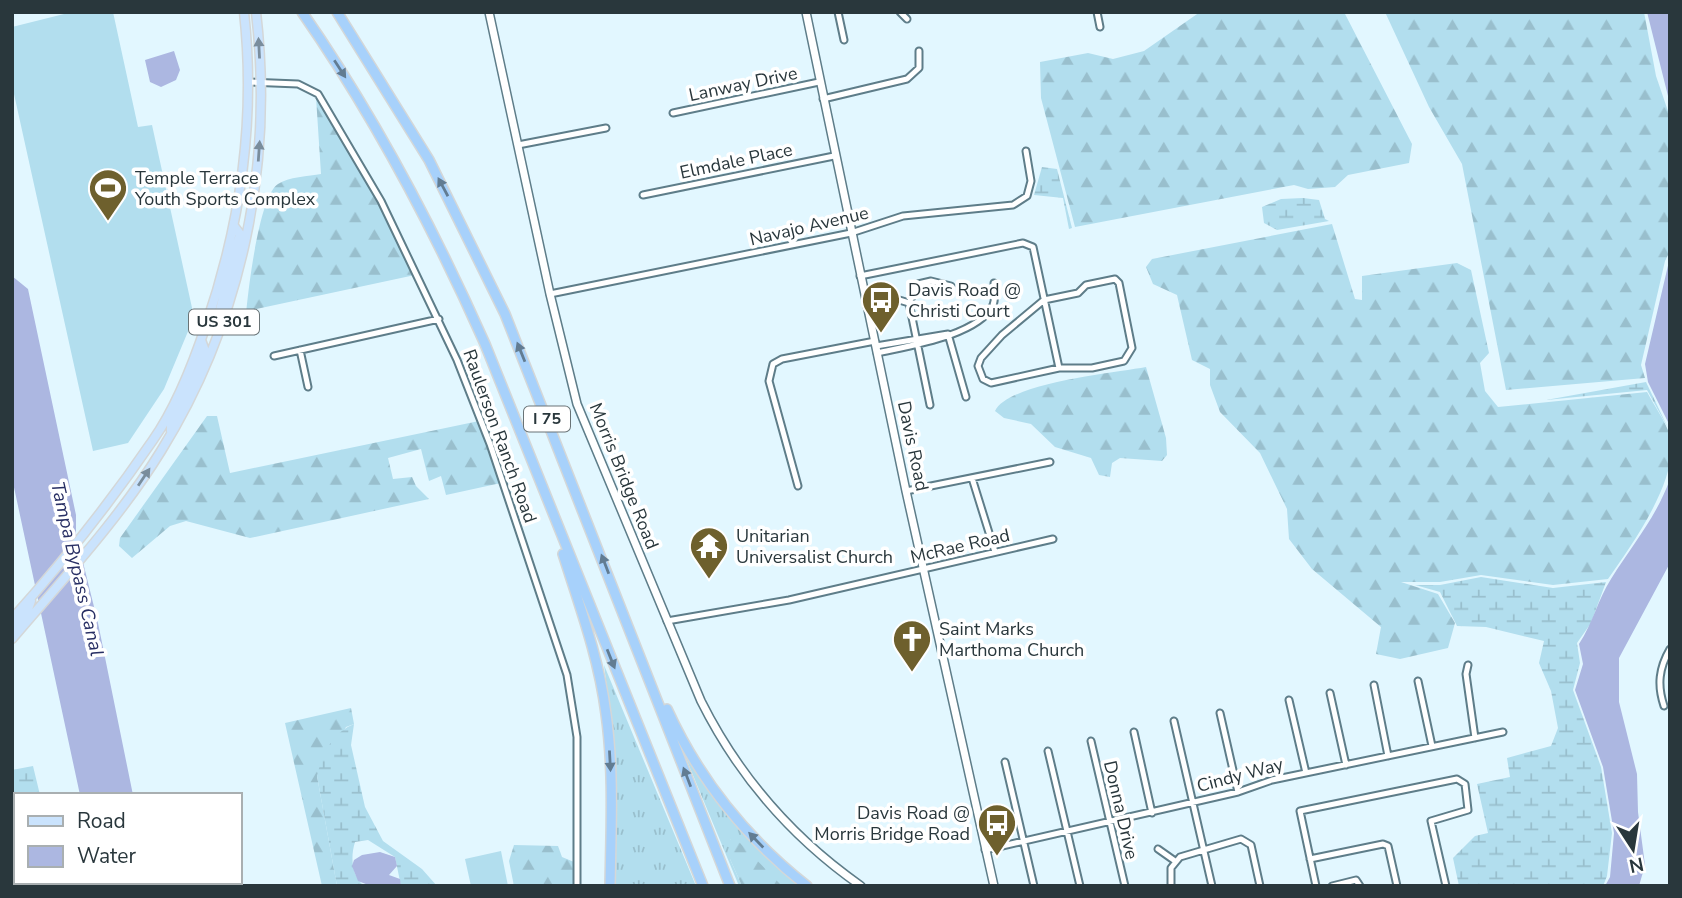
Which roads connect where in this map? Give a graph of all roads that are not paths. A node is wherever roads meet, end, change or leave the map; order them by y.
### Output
1 (244, 12) edge
2 (257, 12) edge
3 (302, 12) edge
4 (337, 12) edge
5 (489, 12) edge
6 (806, 12) edge
7 (838, 12) edge
8 (900, 12) edge
9 (1097, 12) edge
10 (907, 19) dead end
11 (1100, 27) dead end
12 (844, 40) dead end
13 (919, 51) dead end
14 (249, 82) junction
15 (819, 82) junction
16 (261, 83) junction
17 (822, 99) junction
18 (673, 113) dead end
19 (606, 128) dead end
20 (518, 145) junction
21 (1026, 151) dead end
22 (834, 156) junction
23 (643, 195) dead end
24 (234, 226) junction
25 (851, 233) junction
26 (860, 276) junction
27 (994, 283) dead end
28 (951, 286) dead end
29 (550, 294) junction
30 (1044, 300) junction
31 (879, 303) dead end
32 (909, 303) junction
33 (439, 319) junction
34 (222, 326) junction
35 (948, 334) junction
36 (201, 339) junction
37 (915, 342) junction
38 (876, 347) junction
39 (300, 350) junction
40 (274, 356) dead end
41 (1059, 368) junction
42 (308, 387) dead end
43 (966, 397) dead end
44 (930, 405) dead end
45 (171, 433) junction
46 (1050, 462) dead end
47 (972, 478) junction
48 (540, 482) junction
49 (797, 486) dead end
50 (906, 491) junction
51 (1053, 539) dead end
52 (995, 552) junction
53 (923, 569) junction
54 (33, 595) junction
55 (12, 619) edge
56 (667, 621) junction
57 (629, 628) junction
58 (12, 629) edge
59 (12, 639) edge
60 (1670, 649) edge
61 (1468, 666) dead end
62 (1418, 681) dead end
63 (1374, 685) dead end
64 (1330, 693) dead end
65 (1289, 700) dead end
66 (1664, 706) dead end
67 (1220, 713) dead end
68 (1174, 721) dead end
69 (1134, 732) dead end
70 (1503, 732) dead end
71 (1475, 738) junction
72 (1091, 741) dead end
73 (1432, 746) junction
74 (1048, 751) dead end
75 (1388, 756) junction
76 (1006, 762) dead end
77 (1346, 765) junction
78 (1306, 773) junction
79 (1238, 792) junction
80 (1192, 802) junction
81 (1152, 813) junction
82 (1109, 822) junction
83 (1066, 832) junction
84 (1023, 841) junction
85 (1204, 848) junction
86 (985, 849) junction
87 (1158, 849) dead end
88 (1310, 859) junction
89 (1175, 861) junction
90 (577, 886) edge
91 (610, 886) edge
92 (703, 886) edge
93 (730, 886) edge
94 (807, 886) edge
95 (861, 886) edge
96 (993, 886) edge
97 (1034, 886) edge
98 (1080, 886) edge
99 (1125, 886) edge
100 (1171, 886) edge
101 (1212, 886) edge
102 (1260, 886) edge
103 (1316, 886) edge
104 (1332, 886) edge
105 (1360, 886) edge
106 (1397, 886) edge
107 (1446, 886) edge

1 - 14 main road, US 301
16 -> 2 main road, US 301
3 -> 48 highway, I 75
57 -> 4 highway, I 75
5 - 20 street, Morris Bridge Road
6 - 15 street, Davis Road
7 - 12 street
8 - 10 street
9 - 11 street
13 - 17 street
14 - 16 street, Raulerson Ranch Road
14 - 24 main road, US 301
15 - 17 street, Davis Road
15 - 18 street, Lanway Drive
16 - 33 street, Raulerson Ranch Road
34 -> 16 main road, US 301
17 - 22 street, Davis Road
19 - 20 street
20 - 29 street, Morris Bridge Road
21 - 25 street, Navajo Avenue
22 - 23 street, Elmdale Place
22 - 25 street, Davis Road
24 - 34 main road
24 - 36 main road, US 301
25 - 26 street, Davis Road
25 - 29 street, Navajo Avenue
26 - 30 street
26 - 38 street, Davis Road
27 - 35 street
28 - 32 street
29 - 56 street, Morris Bridge Road
30 - 41 street
30 - 41 street
30 - 41 street
31 - 32 street
32 - 37 street
33 - 39 street
33 - 90 street, Raulerson Ranch Road
34 - 45 main road, US 301
35 - 37 street
35 - 43 street
36 - 45 main road
36 - 54 main road, US 301
37 - 38 street
37 - 44 street
38 - 49 street
38 - 50 street, Davis Road
39 - 40 street
39 - 42 street
59 -> 45 main road, US 301
46 - 47 street
47 - 50 street
47 - 52 street
48 -> 91 highway
48 -> 92 highway, I 75
50 - 53 street, Davis Road
51 - 52 street, McRae Road
52 - 53 street, McRae Road
53 - 56 street, McRae Road
53 - 86 street, Davis Road
54 - 55 main road, US 301
54 - 58 main road
56 - 95 street, Morris Bridge Road
93 -> 57 highway, I 75
94 -> 57 highway
60 - 66 street
61 - 71 street
62 - 73 street
63 - 75 street
64 - 77 street
65 - 78 street
67 - 79 street
68 - 80 street
69 - 81 street
70 - 71 street, Cindy Way
71 - 73 street, Cindy Way
72 - 82 street, Donna Drive
73 - 75 street, Cindy Way
74 - 83 street
75 - 77 street, Cindy Way
76 - 84 street
77 - 78 street, Cindy Way
78 - 79 street, Cindy Way
79 - 80 street, Cindy Way
80 - 81 street, Cindy Way
80 - 85 street
81 - 82 street, Cindy Way
82 - 83 street, Cindy Way
82 - 99 street, Donna Drive
83 - 84 street, Cindy Way
83 - 98 street
84 - 86 street, Cindy Way
84 - 97 street
85 - 89 street
85 - 101 street
85 - 102 street
86 - 96 street, Davis Road
87 - 89 street
88 - 103 street
88 - 106 street
88 - 107 street
89 - 100 street
104 - 105 street

